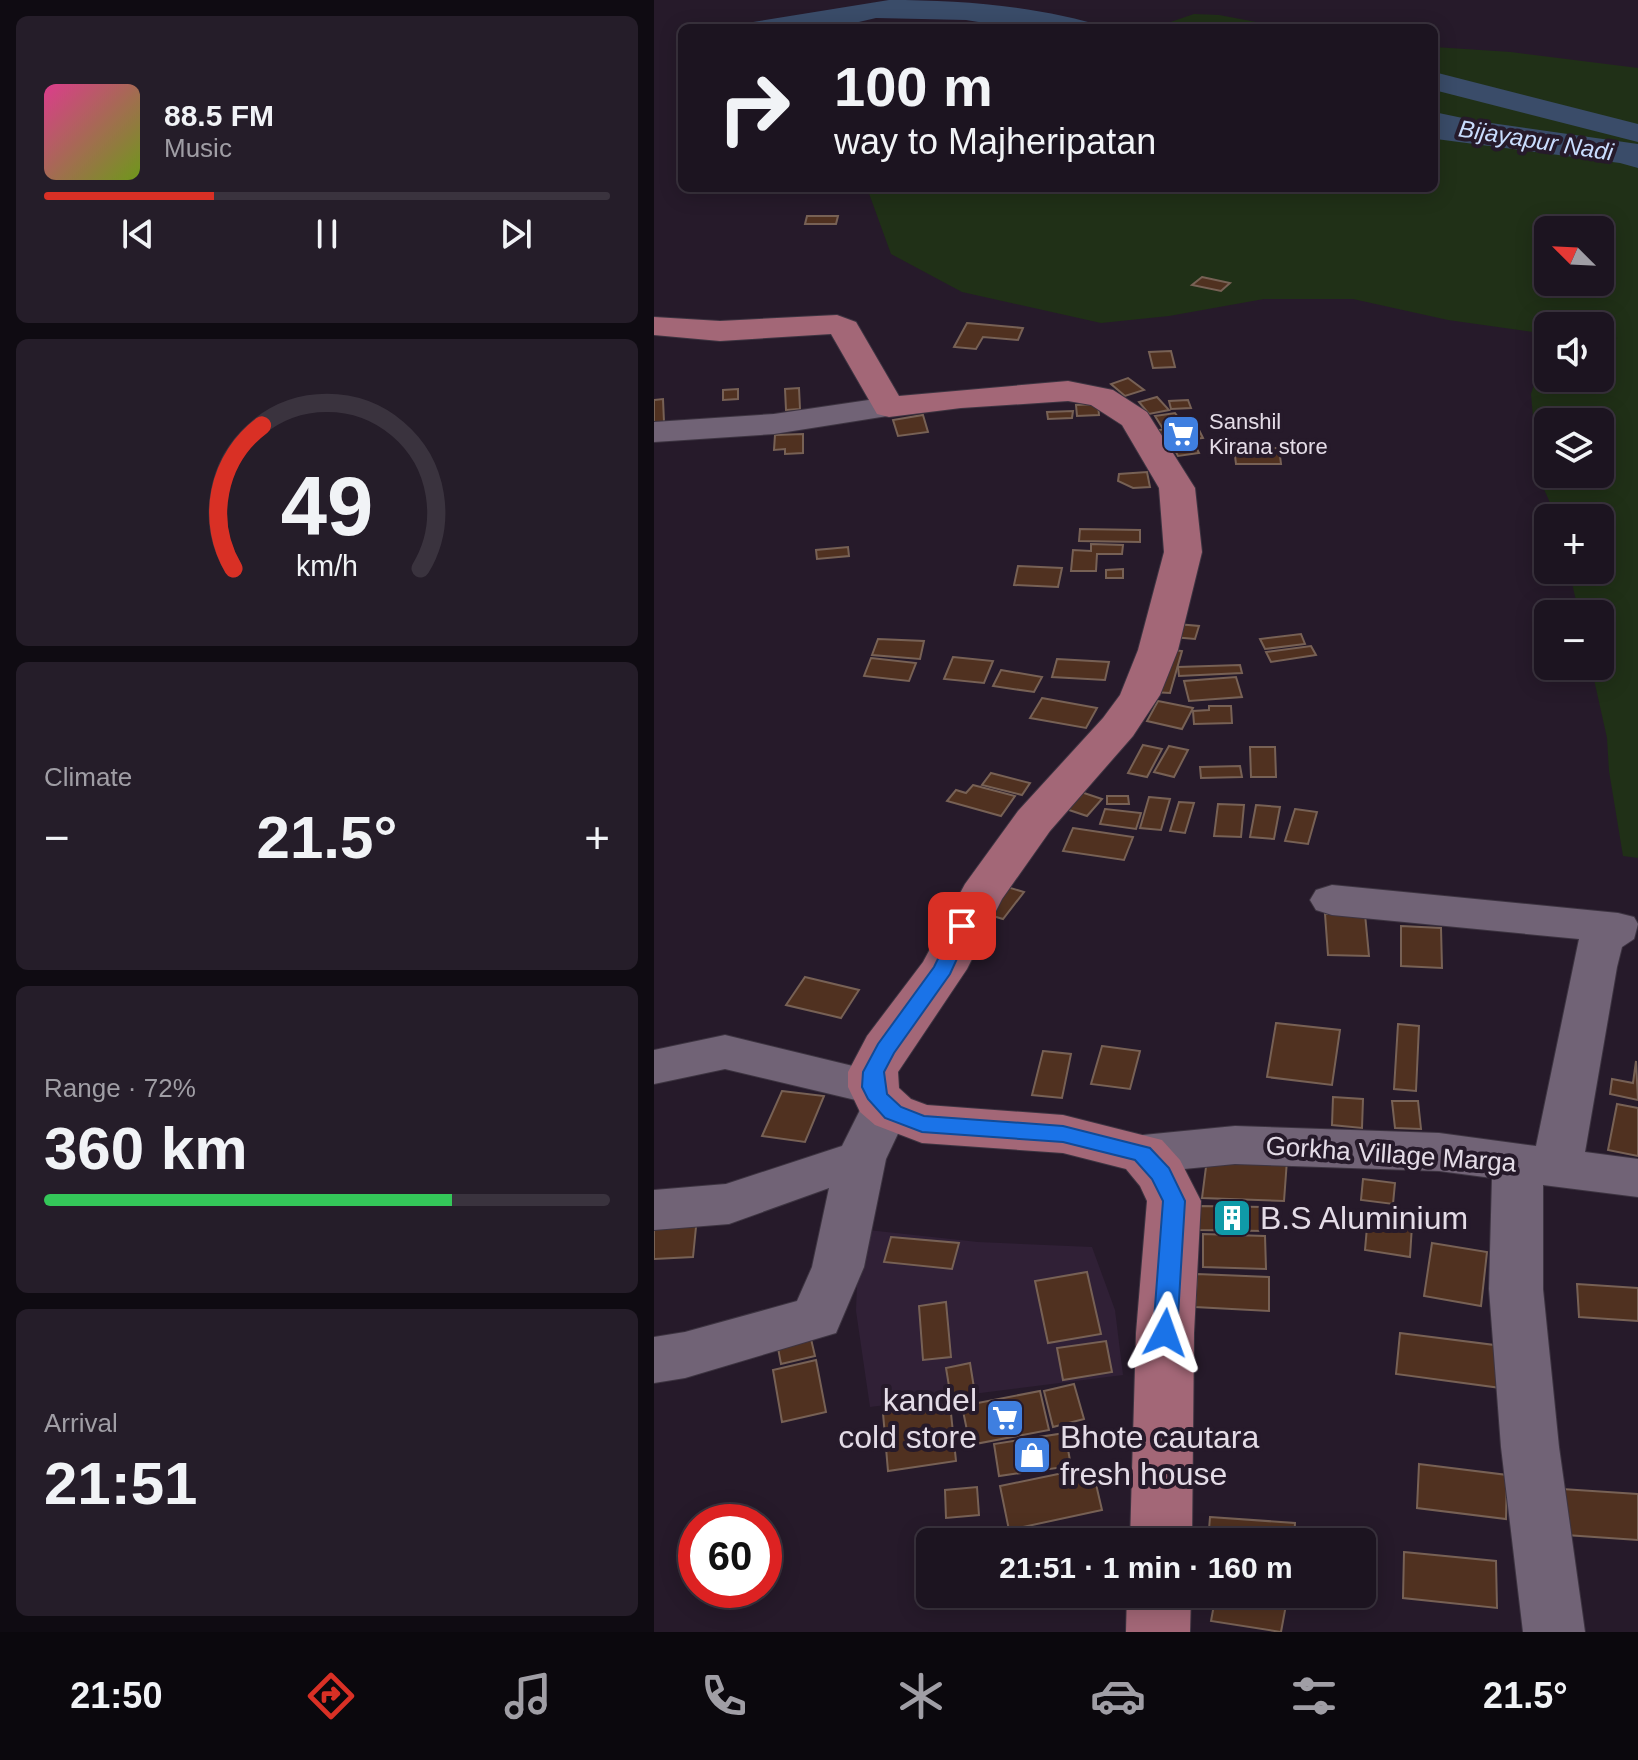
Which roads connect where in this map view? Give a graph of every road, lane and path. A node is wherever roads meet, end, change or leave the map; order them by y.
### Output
1 (654, 326) edge
2 (889, 407) junction
3 (654, 432) edge
4 (1332, 900) dead end
5 (1628, 928) edge
6 (654, 1067) edge
7 (879, 1096) junction
8 (1143, 1154) junction
9 (861, 1159) junction
10 (1538, 1164) junction
11 (1638, 1178) edge
12 (654, 1210) edge
13 (654, 1360) edge
14 (1161, 1528) edge
15 (1159, 1608) edge
16 (1158, 1632) edge
17 (1554, 1632) edge

1 - 2 main road
2 - 3 street
2 - 7 main road
4 - 5 street
5 - 10 street
6 - 7 street
7 - 8 main road
7 - 9 street
8 - 10 street, Gorkha Village Marga
8 - 14 main road
9 - 12 street
9 - 13 street
10 - 11 street, Gorkha Village Marga
10 - 17 street
15 - 16 main road

